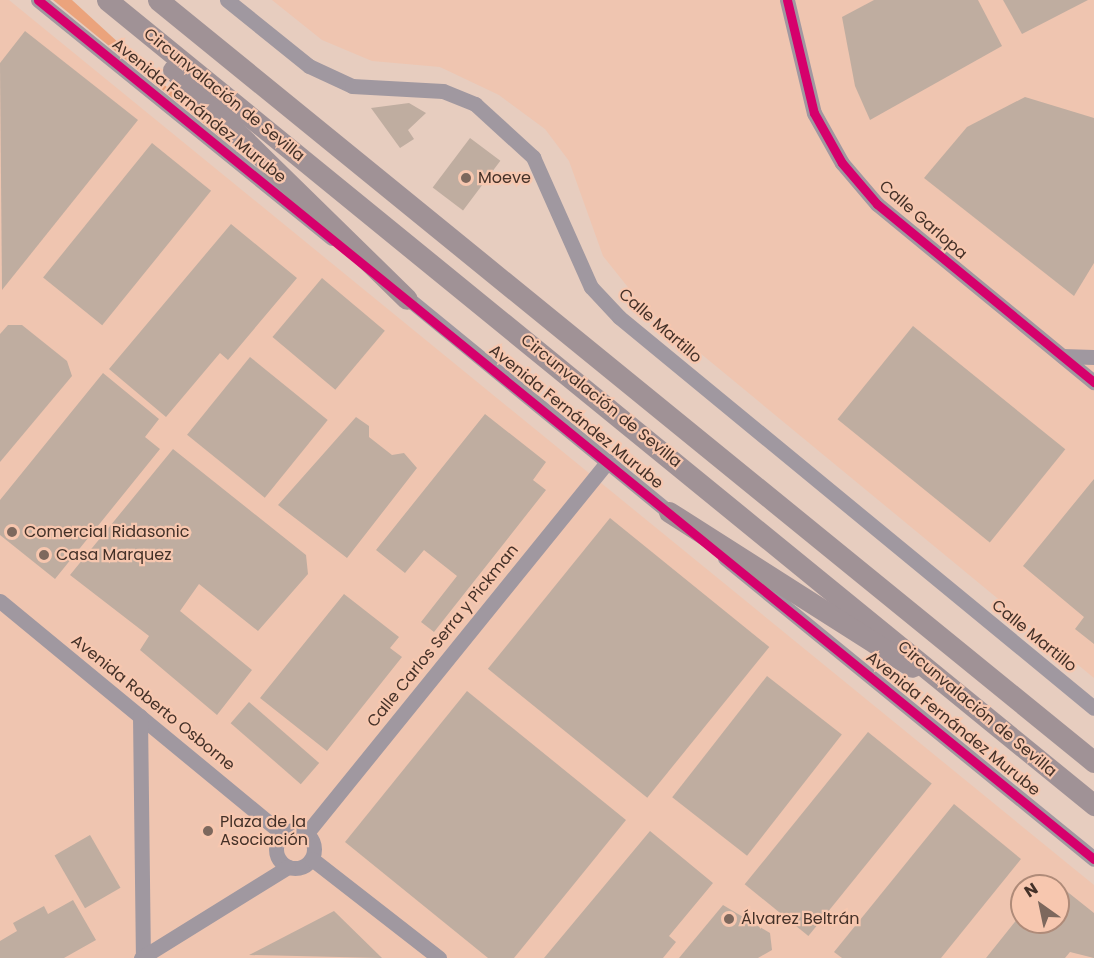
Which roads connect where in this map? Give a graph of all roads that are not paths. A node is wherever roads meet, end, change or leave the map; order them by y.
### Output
1 (38, 0) edge
2 (102, 0) edge
3 (106, 0) edge
4 (158, 0) edge
5 (227, 0) edge
6 (787, 0) edge
7 (407, 299) junction
8 (1062, 356) junction
9 (1094, 357) edge
10 (1094, 382) edge
11 (608, 461) junction
12 (669, 512) junction
13 (0, 601) edge
14 (952, 688) junction
15 (1094, 708) edge
16 (140, 716) junction
17 (1094, 762) edge
18 (1094, 805) edge
19 (284, 834) junction
20 (306, 834) junction
21 (312, 858) junction
22 (1094, 859) edge
23 (288, 867) junction
24 (142, 958) edge
25 (439, 958) edge

1 - 7 street, Avenida Fernández Murube
2 - 7 highway
3 - 14 highway, Circunvalación de Sevilla
4 - 17 highway, Circunvalación de Sevilla
5 - 15 street, Calle Martillo
6 - 8 street, Calle Garlopa
7 - 11 street, Avenida Fernández Murube
8 - 9 street
8 - 10 street, Calle Garlopa
11 - 12 street, Avenida Fernández Murube
11 - 20 street, Calle Carlos Serra y Pickman
12 - 14 highway
12 - 22 street, Avenida Fernández Murube
13 - 16 street, Avenida Roberto Osborne
14 - 18 highway, Circunvalación de Sevilla
16 - 19 street, Avenida Roberto Osborne
16 - 24 street
19 - 20 street
19 - 23 street
20 - 21 street
21 - 23 street
21 - 25 street
23 - 24 street

